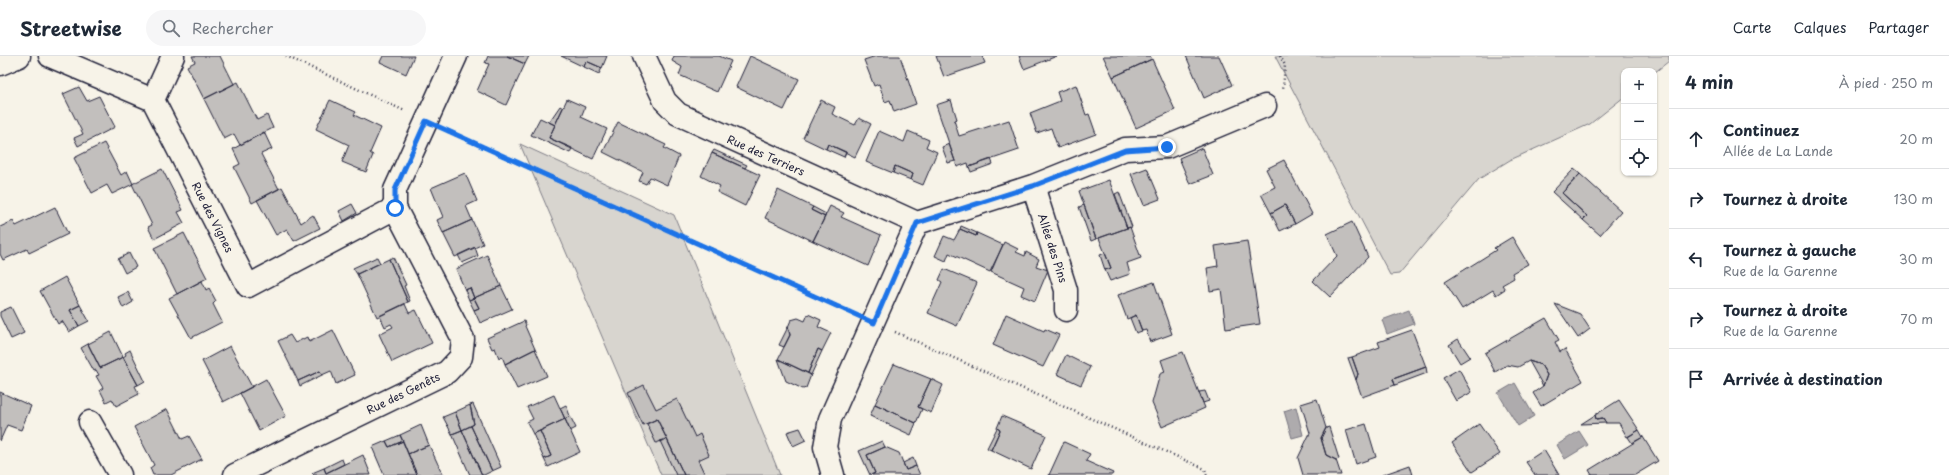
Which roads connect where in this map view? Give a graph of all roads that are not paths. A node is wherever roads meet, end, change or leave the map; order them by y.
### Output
1 (20, 56) edge
2 (50, 56) edge
3 (173, 56) edge
4 (456, 56) edge
5 (644, 56) edge
6 (0, 64) edge
7 (153, 100) junction
8 (1265, 106) road end
9 (1033, 186) junction
10 (395, 208) junction
11 (917, 223) junction
12 (1066, 310) dead end
13 (90, 422) dead end
14 (120, 475) edge
15 (235, 475) edge
16 (833, 475) edge

1 - 6 street
2 - 7 street
3 - 7 street
4 - 10 street
5 - 11 street, Rue des Terriers
7 - 10 street, Rue des Vignes
8 - 9 street
9 - 11 street
9 - 12 street, Allée des Pins
10 - 15 street, Rue des Genêts
11 - 16 street
13 - 14 street

